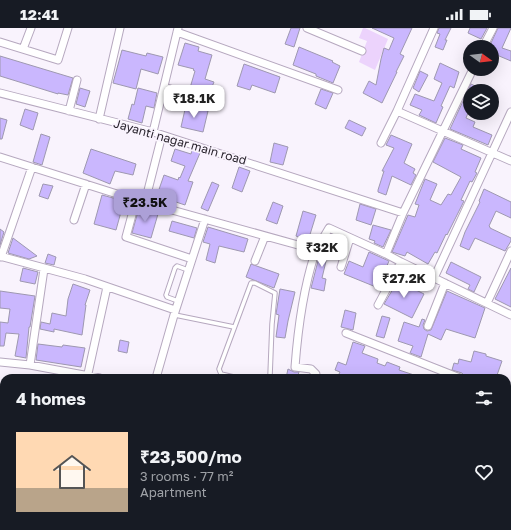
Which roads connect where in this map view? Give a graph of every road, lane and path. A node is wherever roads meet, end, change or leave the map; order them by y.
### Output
1 (31, 28) edge
2 (68, 28) edge
3 (120, 28) edge
4 (307, 28) edge
5 (434, 28) edge
6 (493, 28) edge
7 (178, 30) edge
8 (487, 40) edge
9 (0, 42) edge
10 (23, 49) junction
11 (362, 51) dead end
12 (470, 76) edge
13 (77, 80) dead end
14 (164, 87) junction
15 (338, 90) dead end
16 (0, 93) edge
17 (209, 101) dead end
18 (69, 111) junction
19 (397, 111) junction
20 (511, 112) edge
21 (99, 119) junction
22 (442, 131) junction
23 (153, 132) junction
24 (162, 135) junction
25 (381, 143) dead end
26 (492, 152) junction
27 (0, 157) edge
28 (511, 161) edge
29 (32, 166) junction
30 (86, 184) junction
31 (136, 200) junction
32 (145, 202) junction
33 (403, 213) junction
34 (205, 219) junction
35 (74, 220) dead end
36 (265, 236) junction
37 (350, 238) junction
38 (316, 250) junction
39 (511, 252) edge
40 (386, 254) junction
41 (0, 257) edge
42 (192, 259) junction
43 (255, 261) dead end
44 (401, 262) junction
45 (340, 267) dead end
46 (44, 269) junction
47 (188, 270) junction
48 (434, 278) junction
49 (445, 283) junction
50 (106, 287) junction
51 (178, 301) junction
52 (487, 303) junction
53 (378, 305) dead end
54 (174, 312) junction
55 (511, 315) edge
56 (234, 326) junction
57 (428, 326) dead end
58 (346, 333) dead end
59 (0, 362) edge
60 (30, 365) junction
61 (74, 374) edge
62 (89, 374) edge
63 (157, 374) edge
64 (221, 374) edge
65 (270, 374) edge
66 (316, 374) edge
67 (450, 374) edge

1 - 10 street
2 - 10 street
3 - 21 street
4 - 11 street
5 - 19 street
6 - 8 street
7 - 14 street
7 - 15 street
9 - 10 street
12 - 22 street
13 - 18 street
14 - 17 street
14 - 23 street
16 - 18 street, Jayanti nagar main road
18 - 21 street, Jayanti nagar main road
19 - 22 street
19 - 25 street
20 - 26 street
21 - 23 street, Jayanti nagar main road
22 - 26 street
22 - 33 street
23 - 24 street, Jayanti nagar main road
24 - 32 street
24 - 33 street, Jayanti nagar main road
26 - 28 street
26 - 48 street
27 - 29 street
29 - 30 street
29 - 41 street
30 - 31 street
30 - 35 street
31 - 32 street
31 - 42 street
32 - 34 street
33 - 40 street
34 - 36 street
34 - 42 street
36 - 38 street
36 - 43 street
37 - 38 street
37 - 40 street
37 - 45 street
38 - 66 street
39 - 52 street
40 - 44 street
41 - 46 street
42 - 47 street
44 - 48 street
44 - 53 street
46 - 50 street
46 - 60 street
47 - 51 street
47 - 51 lane
48 - 49 street
49 - 52 street
49 - 57 street
50 - 54 street
50 - 62 street
51 - 54 street
52 - 55 street
54 - 56 lane
54 - 63 street
56 - 64 lane
56 - 65 lane
58 - 67 street
59 - 60 street
60 - 61 street

